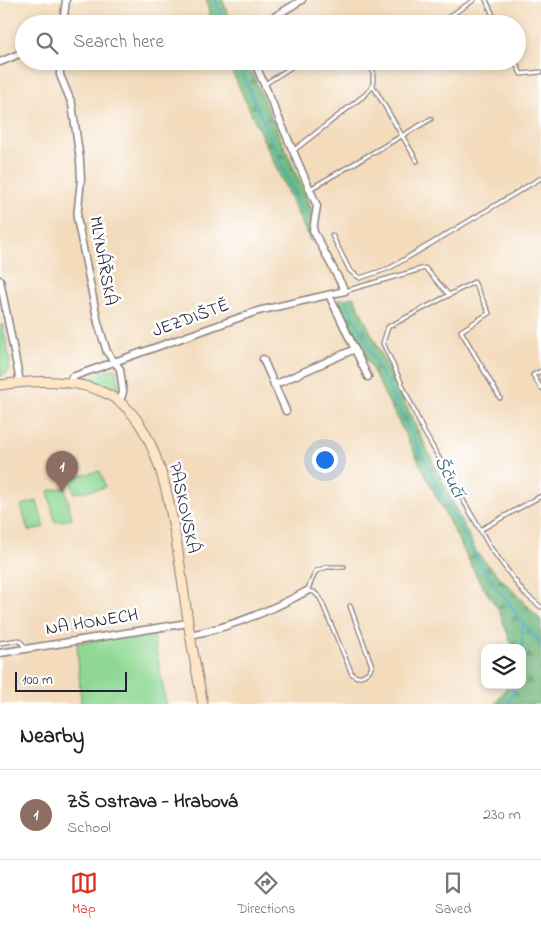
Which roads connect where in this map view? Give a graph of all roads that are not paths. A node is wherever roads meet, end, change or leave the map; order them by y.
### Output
1 (66, 0) edge
2 (302, 0) edge
3 (474, 0) edge
4 (486, 0) edge
5 (64, 15) edge
6 (277, 15) edge
7 (452, 15) edge
8 (493, 15) edge
9 (15, 56) edge
10 (0, 62) edge
11 (60, 70) edge
12 (258, 70) edge
13 (287, 70) edge
14 (373, 70) edge
15 (519, 70) edge
16 (541, 72) edge
17 (264, 84) junction
18 (373, 86) junction
19 (431, 119) dead end
20 (403, 135) junction
21 (292, 152) junction
22 (417, 161) dead end
23 (541, 178) edge
24 (310, 190) junction
25 (332, 235) dead end
26 (0, 280) edge
27 (345, 291) junction
28 (329, 295) junction
29 (449, 295) junction
30 (355, 349) junction
31 (263, 359) dead end
32 (114, 361) junction
33 (541, 371) edge
34 (368, 377) dead end
35 (20, 382) junction
36 (68, 384) junction
37 (0, 385) edge
38 (274, 385) junction
39 (541, 388) edge
40 (500, 398) dead end
41 (120, 402) junction
42 (286, 411) dead end
43 (541, 496) edge
44 (480, 530) junction
45 (344, 568) dead end
46 (307, 591) junction
47 (350, 606) dead end
48 (541, 607) edge
49 (188, 623) junction
50 (190, 635) junction
51 (0, 643) edge
52 (27, 649) junction
53 (0, 653) edge
54 (203, 704) edge

1 - 5 street
2 - 6 street
3 - 7 lane
4 - 8 lane
9 - 10 street
11 - 32 street, MLYNÁŘSKÁ
12 - 17 street
13 - 17 lane
14 - 18 lane
15 - 16 lane
17 - 21 street
18 - 20 lane
18 - 21 lane
19 - 20 lane
20 - 22 lane
20 - 24 lane
21 - 24 street
23 - 25 lane
24 - 27 street
26 - 35 street
27 - 28 street, JEZDIŠTĚ
27 - 29 lane
28 - 30 street
28 - 32 street, JEZDIŠTĚ
29 - 40 lane
29 - 44 lane
30 - 34 street
30 - 38 street
31 - 38 street
32 - 36 street, JEZDIŠTĚ
32 - 41 street, MLYNÁŘSKÁ
33 - 39 lane
35 - 36 main road, PASKOVSKÁ
35 - 37 main road, PASKOVSKÁ
36 - 41 main road, PASKOVSKÁ
38 - 42 street
41 - 49 main road, PASKOVSKÁ
43 - 44 lane
44 - 48 lane
45 - 46 lane
46 - 47 lane
46 - 50 street
49 - 50 main road, PASKOVSKÁ
49 - 52 street, NA HONECH
50 - 54 main road, PASKOVSKÁ
51 - 52 lane
52 - 53 street, NA HONECH

